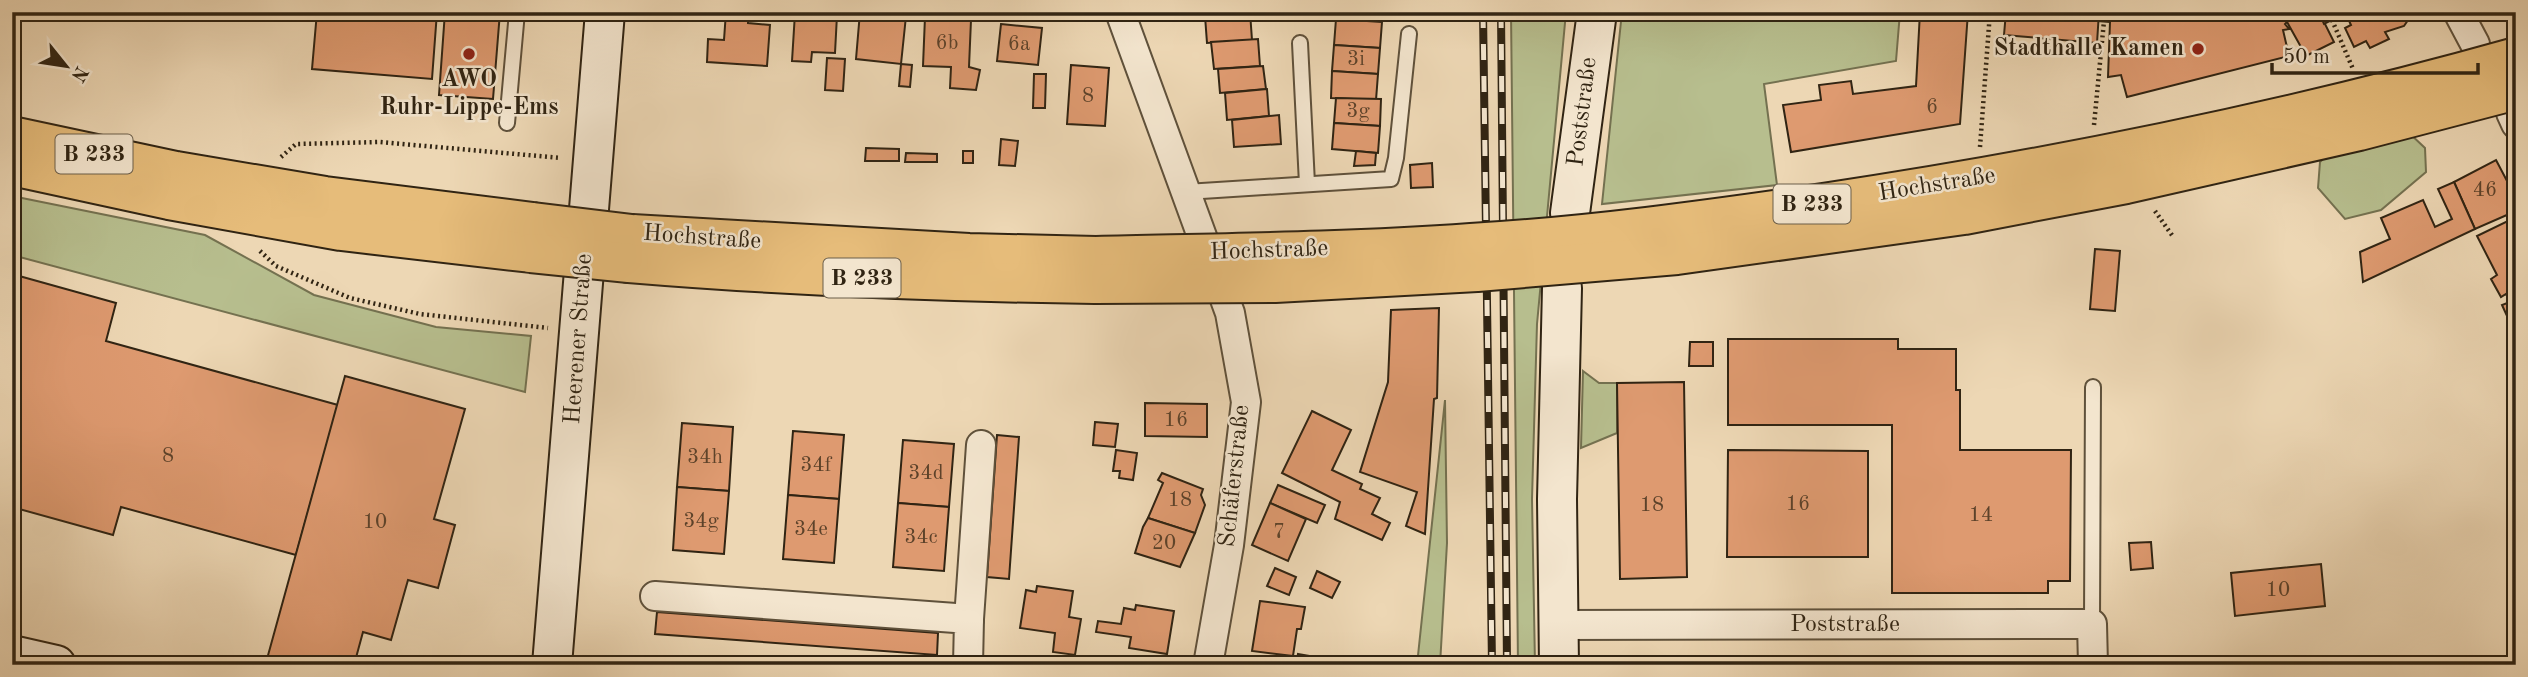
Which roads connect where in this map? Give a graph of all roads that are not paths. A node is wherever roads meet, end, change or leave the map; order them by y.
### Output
1 (517, 12) edge
2 (606, 12) edge
3 (1120, 12) edge
4 (1597, 12) edge
5 (2458, 12) edge
6 (1409, 34) dead end
7 (1300, 43) dead end
8 (2475, 44) dead end
9 (2516, 57) edge
10 (2514, 109) edge
11 (507, 123) dead end
12 (12, 136) edge
13 (12, 166) edge
14 (1307, 184) junction
15 (1186, 192) junction
16 (1570, 213) dead end
17 (532, 237) junction
18 (1096, 270) junction
19 (1562, 288) dead end
20 (2093, 387) dead end
21 (981, 444) dead end
22 (655, 596) dead end
23 (969, 619) junction
24 (2092, 624) junction
25 (1558, 625) junction
26 (12, 655) edge
27 (57, 665) edge
28 (552, 665) edge
29 (968, 665) edge
30 (1208, 665) edge
31 (1559, 665) edge
32 (2092, 665) edge

1 - 11 lane
2 - 28 main road, Heerener Straße
3 - 15 street, Schäferstraße
4 - 16 main road, Poststraße
5 - 8 street
6 - 14 lane
7 - 14 lane
9 - 18 main road, Hochstraße / B 233, bridge
10 - 18 main road, Hochstraße / B 233, bridge
12 - 17 main road, Hochstraße / B 233
13 - 17 main road, Hochstraße / B 233
14 - 15 lane
15 - 30 street, Schäferstraße
17 - 18 main road, Hochstraße / B 233, bridge
19 - 25 main road
20 - 24 lane
21 - 23 street
22 - 23 street
23 - 29 street
24 - 25 street, Poststraße
24 - 32 street
25 - 31 main road
26 - 27 main road

